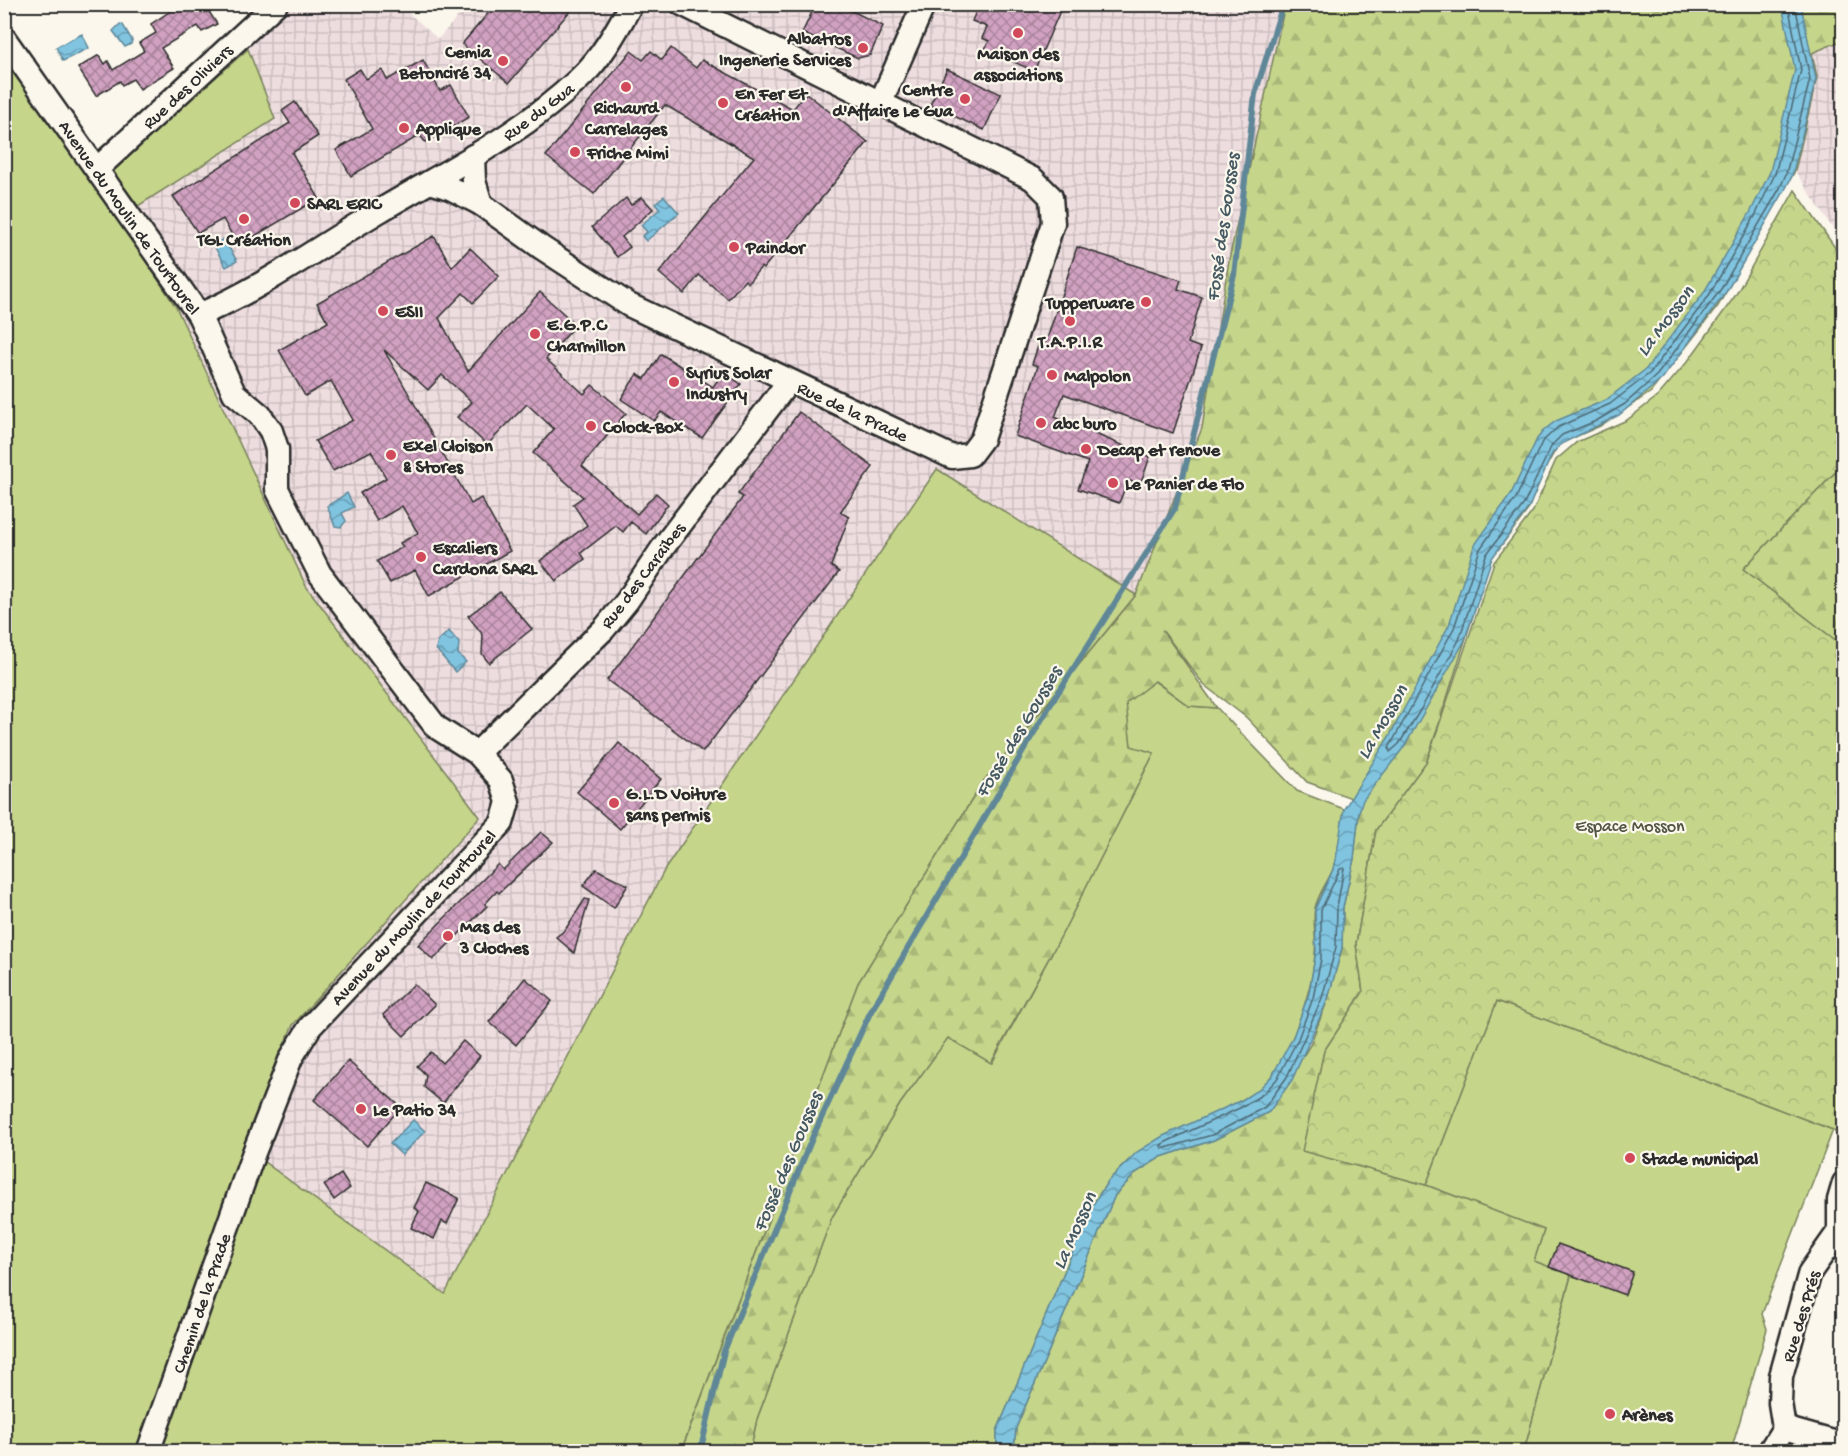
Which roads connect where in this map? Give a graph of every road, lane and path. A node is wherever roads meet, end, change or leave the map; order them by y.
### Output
1 (276, 4) edge
2 (631, 4) edge
3 (682, 4) edge
4 (924, 4) edge
5 (4, 38) edge
6 (880, 104) junction
7 (473, 156) junction
8 (98, 168) junction
9 (430, 182) junction
10 (481, 204) junction
11 (199, 315) junction
12 (789, 381) junction
13 (477, 753) junction
14 (254, 1155) joint
15 (1844, 1183) edge
16 (1841, 1231) edge
17 (1784, 1428) junction
18 (1844, 1445) edge
19 (148, 1452) edge
20 (1770, 1452) edge

1 - 8 street, Rue des Oliviers
2 - 7 street, Rue du Gua
3 - 6 street
4 - 6 street
5 - 8 street, Avenue du Moulin de Tourtourel
6 - 12 street, Rue de la Prade
7 - 9 street, Rue du Gua
7 - 10 street
8 - 11 street, Avenue du Moulin de Tourtourel
9 - 10 street, Rue de la Prade
9 - 11 street, Rue du Gua
10 - 12 street, Rue de la Prade
11 - 13 street, Avenue du Moulin de Tourtourel
12 - 13 street, Rue des Caraïbes
13 - 14 street, Avenue du Moulin de Tourtourel
14 - 19 street, Chemin de la Prade
15 - 16 street, Rue des Prés
16 - 17 street, Rue des Prés
17 - 18 street
17 - 20 street

